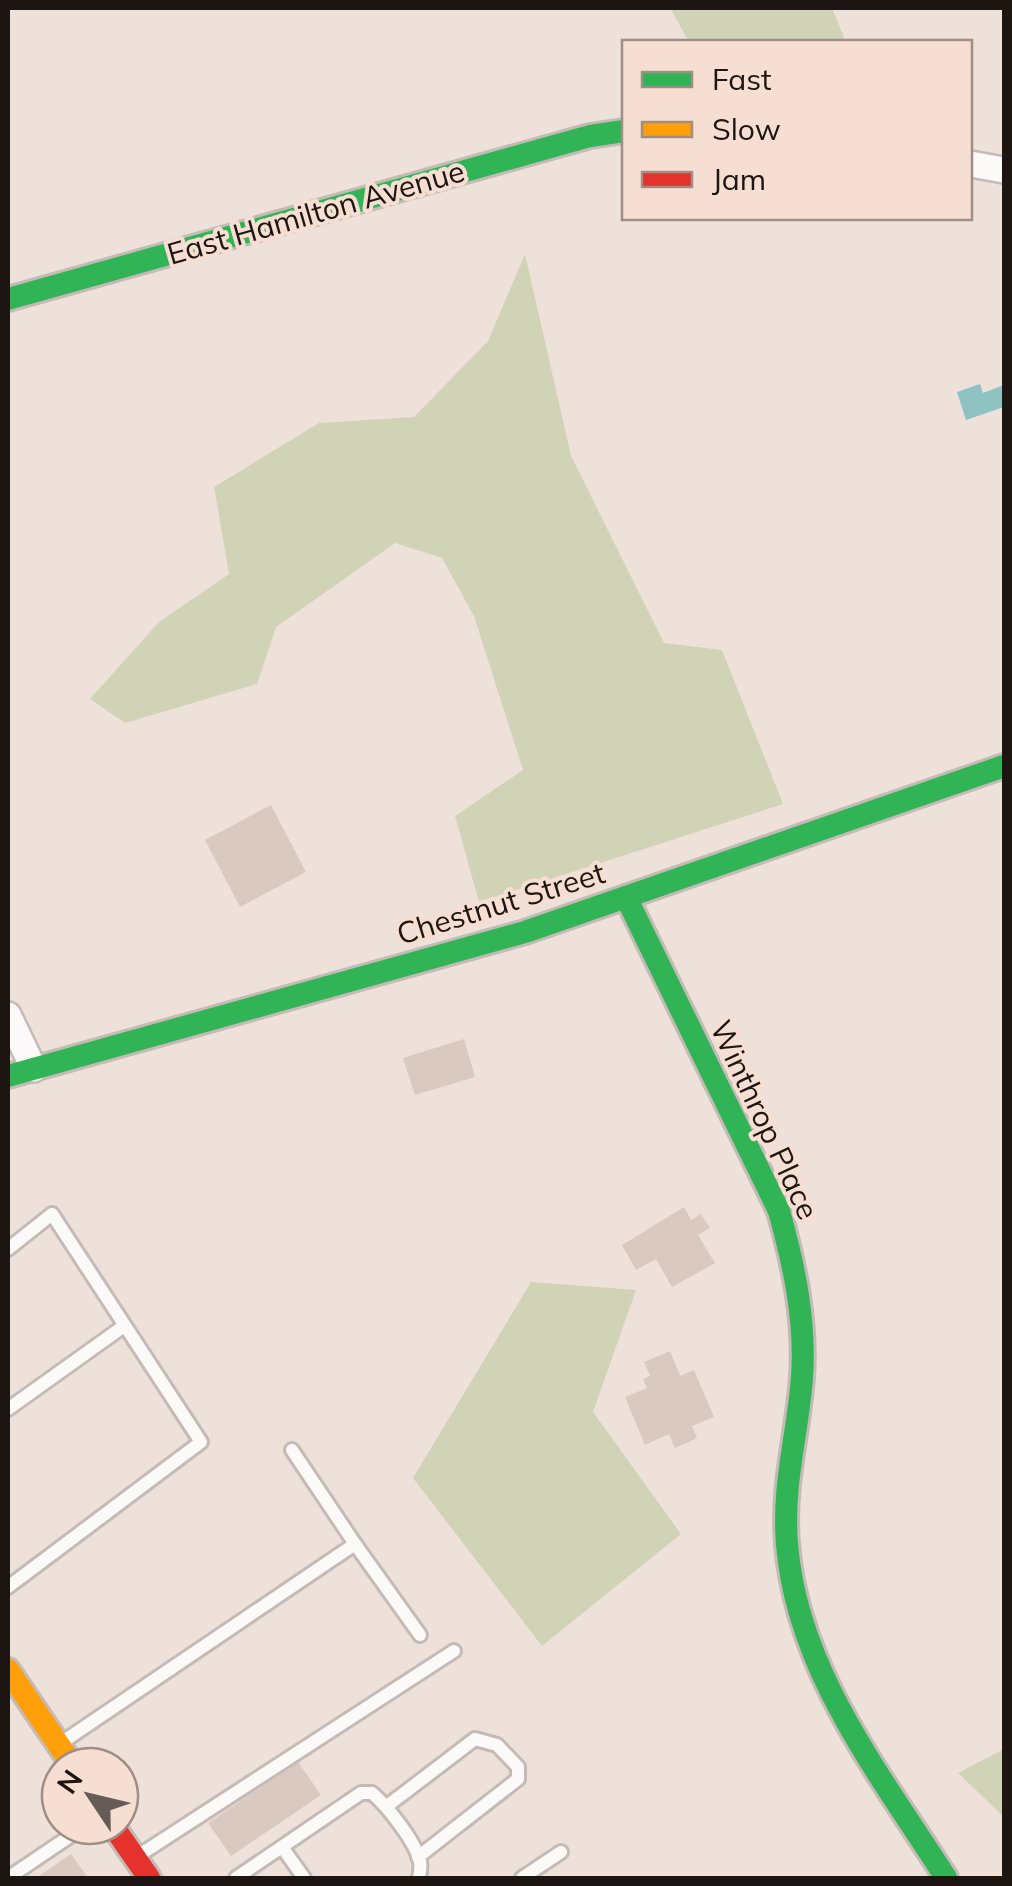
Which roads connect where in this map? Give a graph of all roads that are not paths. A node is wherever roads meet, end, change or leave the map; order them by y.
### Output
1 (622, 131) edge
2 (972, 164) edge
3 (1004, 170) edge
4 (8, 299) edge
5 (1004, 766) edge
6 (626, 897) junction
7 (8, 1015) edge
8 (34, 1069) junction
9 (8, 1076) edge
10 (8, 1249) edge
11 (124, 1326) junction
12 (8, 1409) edge
13 (292, 1450) dead end
14 (355, 1544) junction
15 (8, 1587) edge
16 (420, 1634) dead end
17 (454, 1651) dead end
18 (8, 1670) edge
19 (58, 1745) joint
20 (387, 1806) junction
21 (55, 1846) edge
22 (127, 1846) edge
23 (282, 1847) junction
24 (561, 1852) dead end
25 (418, 1857) junction
26 (135, 1858) junction
27 (8, 1878) edge
28 (149, 1878) edge
29 (236, 1878) edge
30 (304, 1878) edge
31 (419, 1878) edge
32 (522, 1878) edge
33 (946, 1878) edge

1 - 4 street, East Hamilton Avenue
2 - 3 street
5 - 6 street, Chestnut Street
6 - 8 street, Chestnut Street
6 - 33 street, Winthrop Place
7 - 8 street
8 - 9 street, Chestnut Street
10 - 11 lane
11 - 12 lane
11 - 15 lane
13 - 14 lane
14 - 16 lane
14 - 19 lane
17 - 26 lane
18 - 19 street
20 - 23 lane
20 - 25 lane
20 - 25 lane
21 - 27 lane
22 - 26 street
23 - 29 lane
23 - 30 lane
24 - 32 lane
25 - 31 lane
26 - 28 street

